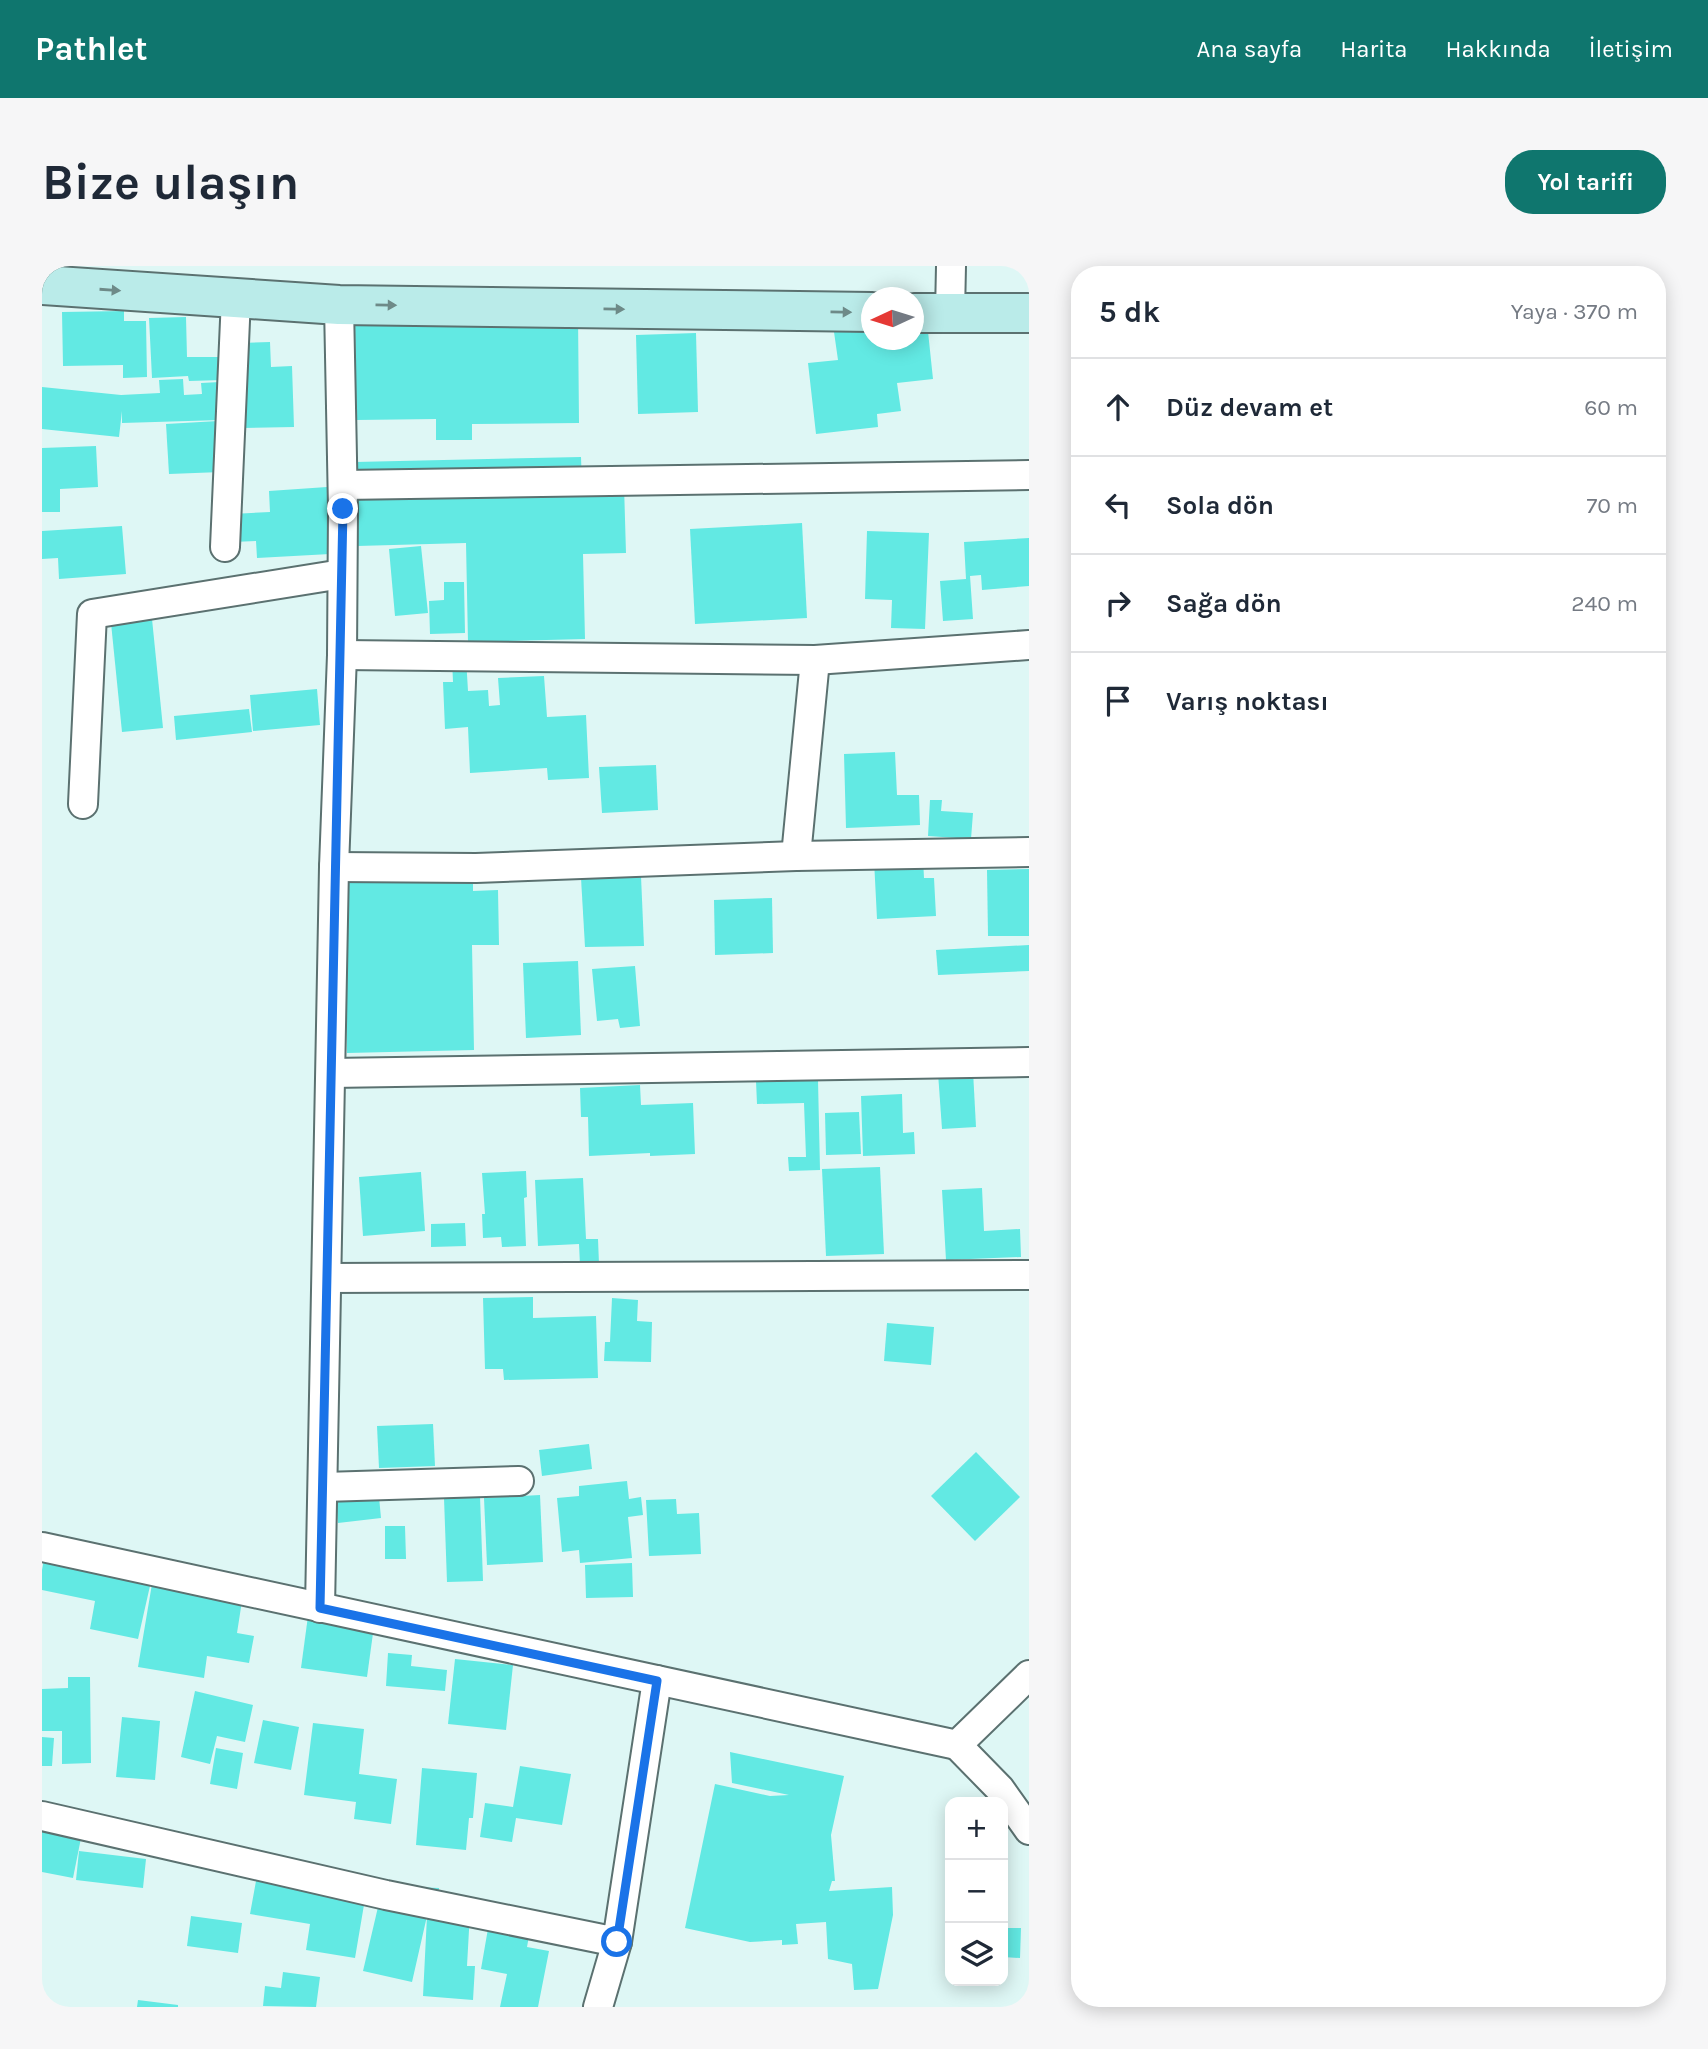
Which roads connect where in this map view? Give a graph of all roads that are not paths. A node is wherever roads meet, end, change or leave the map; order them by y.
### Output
1 (951, 266) edge
2 (42, 285) edge
3 (1029, 292) edge
4 (236, 298) junction
5 (339, 305) junction
6 (861, 312) edge
7 (932, 313) edge
8 (1029, 313) edge
9 (1029, 475) edge
10 (342, 485) junction
11 (225, 547) dead end
12 (342, 574) junction
13 (1029, 645) edge
14 (342, 655) junction
15 (815, 660) junction
16 (83, 804) dead end
17 (1029, 852) edge
18 (796, 856) junction
19 (334, 867) junction
20 (1029, 1062) edge
21 (331, 1073) junction
22 (1029, 1275) edge
23 (327, 1278) junction
24 (519, 1482) dead end
25 (324, 1487) junction
26 (42, 1547) edge
27 (320, 1608) junction
28 (1029, 1675) edge
29 (657, 1681) junction
30 (957, 1745) junction
31 (42, 1816) edge
32 (1029, 1830) edge
33 (617, 1942) junction
34 (598, 2007) edge

1 - 7 street
2 -> 4 main road
3 - 8 street
4 - 5 main road
4 - 11 street
5 -> 6 main road
5 - 10 street
7 - 8 main road
9 - 10 street
10 - 12 street
12 - 14 street
12 - 16 street
13 - 15 street
14 - 15 street
14 - 19 street
15 - 18 street
17 - 18 street
18 - 19 street
19 - 21 street
20 - 21 street
21 - 23 street
22 - 23 street
23 - 25 street
24 - 25 street
25 - 27 street
26 - 27 street
27 - 29 street
28 - 30 street
29 - 30 street
29 - 33 street
30 - 32 street
31 - 33 street
33 - 34 street

